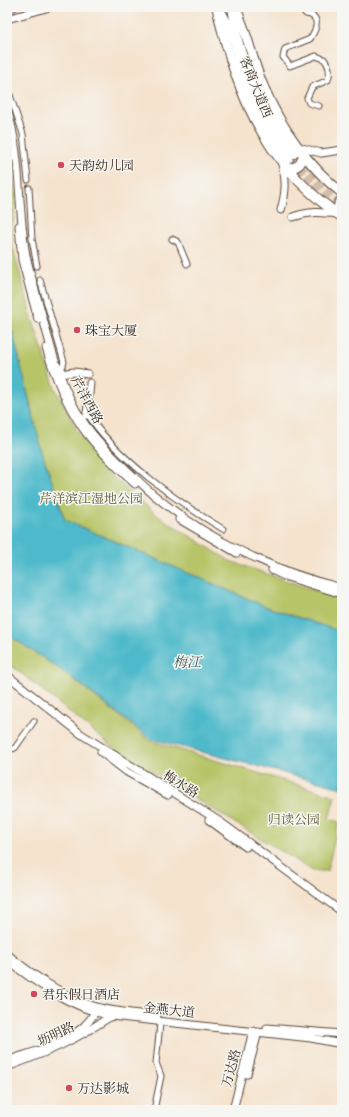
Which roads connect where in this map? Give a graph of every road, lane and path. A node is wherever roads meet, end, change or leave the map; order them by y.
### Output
1 (14, 7) edge
2 (50, 7) edge
3 (217, 7) edge
4 (234, 7) edge
5 (7, 9) edge
6 (303, 10) dead end
7 (7, 19) edge
8 (7, 86) edge
9 (319, 106) dead end
10 (7, 109) edge
11 (7, 124) edge
12 (342, 150) edge
13 (292, 157) junction
14 (28, 180) dead end
15 (29, 188) dead end
16 (342, 193) edge
17 (342, 201) edge
18 (281, 210) dead end
19 (340, 216) edge
20 (293, 217) dead end
21 (172, 239) dead end
22 (187, 264) dead end
23 (37, 266) dead end
24 (40, 280) dead end
25 (60, 374) junction
26 (88, 374) dead end
27 (90, 383) dead end
28 (86, 412) joint
29 (223, 528) dead end
30 (342, 588) edge
31 (342, 594) edge
32 (7, 675) edge
33 (7, 680) edge
34 (34, 721) dead end
35 (7, 751) edge
36 (342, 912) edge
37 (342, 917) edge
38 (7, 954) edge
39 (7, 960) edge
40 (95, 1012) junction
41 (110, 1016) junction
42 (160, 1024) dead end
43 (256, 1031) junction
44 (342, 1034) edge
45 (341, 1044) edge
46 (7, 1061) edge
47 (7, 1067) edge
48 (154, 1110) edge
49 (233, 1110) edge
50 (237, 1110) edge

1 - 5 main road
2 - 7 main road
3 - 13 highway, 客商大道西
4 - 13 highway
6 - 9 street
8 - 14 street
10 - 25 main road, 芹洋西路
11 - 31 main road, 芹洋西路
12 - 13 main road
13 - 16 highway
13 - 18 main road
13 - 19 highway, 客商大道西
15 - 23 street
17 - 19 highway
19 - 20 main road
21 - 22 street
24 - 25 street
25 - 26 main road
25 - 30 main road, 芹洋西路
27 - 28 main road
28 - 29 street
32 - 36 main road, 梅水路
33 - 37 main road, 梅水路
34 - 35 street
38 - 44 main road, 金燕大道
39 - 40 main road, 金燕大道
40 - 41 main road, 金燕大道
40 - 46 main road, 坜明路
41 - 43 main road, 金燕大道
41 - 47 main road, 坜明路
42 - 48 street
43 - 45 main road, 金燕大道
43 - 49 main road, 万达路
43 - 50 main road, 万达路
44 - 45 main road

